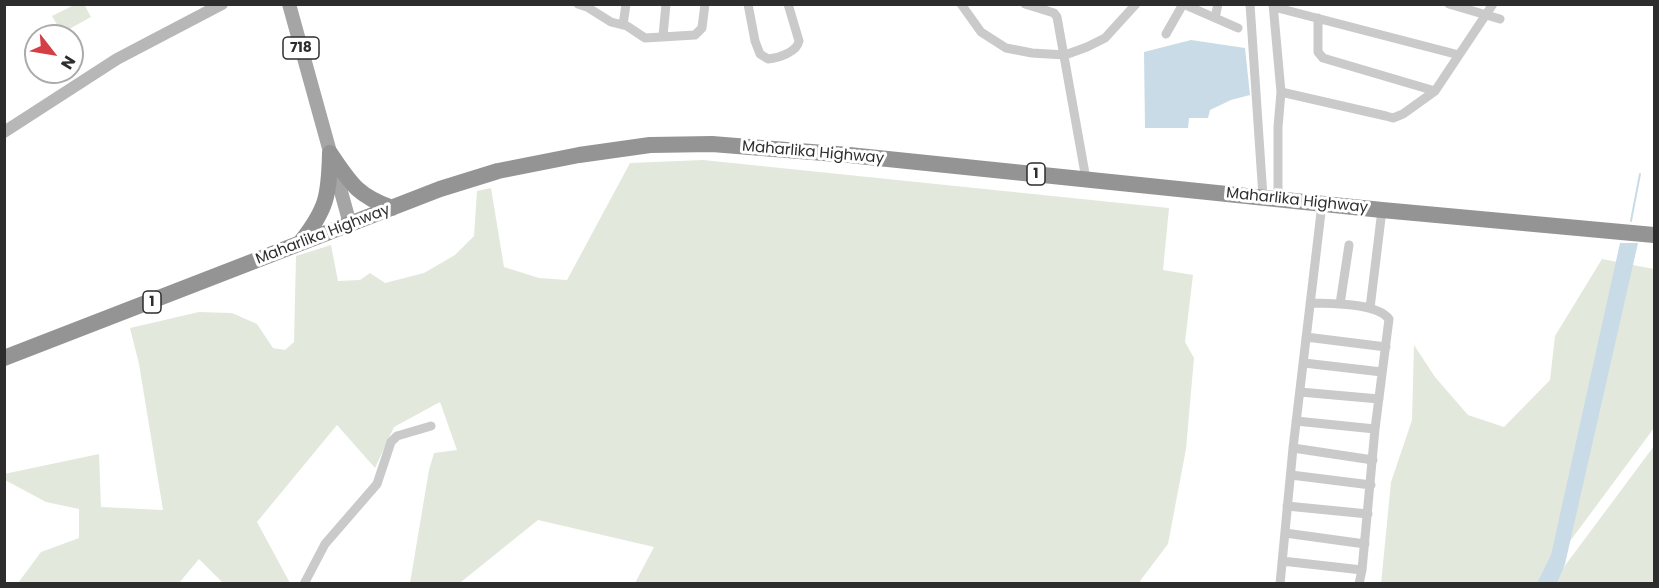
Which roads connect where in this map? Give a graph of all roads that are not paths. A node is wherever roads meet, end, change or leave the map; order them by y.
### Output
1 (222, 4) edge
2 (289, 4) edge
3 (626, 4) edge
4 (666, 4) edge
5 (705, 4) edge
6 (748, 4) edge
7 (788, 4) edge
8 (961, 4) edge
9 (1025, 4) edge
10 (1136, 4) edge
11 (1183, 4) edge
12 (1218, 4) edge
13 (1250, 4) edge
14 (1493, 4) edge
15 (584, 5) edge
16 (1274, 5) edge
17 (1452, 5) edge
18 (1487, 15) junction
19 (1215, 18) junction
20 (1317, 18) junction
21 (1500, 19) dead end
22 (623, 25) junction
23 (1238, 28) dead end
24 (1166, 34) dead end
25 (663, 36) junction
26 (1459, 55) junction
27 (1065, 56) junction
28 (1436, 91) junction
29 (1281, 92) junction
30 (4, 132) edge
31 (330, 153) junction
32 (1086, 179) junction
33 (1271, 198) junction
34 (1322, 204) junction
35 (392, 208) junction
36 (1382, 210) junction
37 (350, 224) junction
38 (1654, 235) edge
39 (299, 245) junction
40 (1349, 245) dead end
41 (1310, 303) junction
42 (1340, 304) junction
43 (1370, 308) junction
44 (1306, 337) junction
45 (1386, 347) junction
46 (4, 357) edge
47 (1304, 363) junction
48 (1382, 372) junction
49 (1300, 392) junction
50 (1379, 399) junction
51 (1296, 421) junction
52 (431, 426) dead end
53 (1375, 429) junction
54 (1293, 448) junction
55 (1373, 460) junction
56 (1291, 475) junction
57 (1371, 485) junction
58 (1287, 506) junction
59 (1368, 514) junction
60 (1285, 533) junction
61 (1365, 544) junction
62 (1282, 561) junction
63 (1362, 570) junction
64 (304, 584) edge
65 (1280, 584) edge
66 (1359, 584) edge

1 - 30 street
2 - 31 main road, 718
3 - 22 street
4 - 25 street
5 - 25 street
6 - 7 street
8 - 27 street
9 - 27 street
10 - 27 street
11 - 19 street
11 - 24 street
12 - 19 street
13 - 33 street
14 - 18 street
15 - 22 street
16 - 20 street
16 - 29 street
17 - 18 street
18 - 21 street
18 - 26 street
19 - 23 street
20 - 26 street
20 - 28 street
22 - 25 street
26 - 28 street
27 - 32 street
28 - 29 street
29 - 33 street
31 - 35 highway
31 - 37 main road, 718
31 - 39 highway
32 - 33 highway, Maharlika Highway / 1
32 - 35 highway, Maharlika Highway / 1
33 - 34 highway, Maharlika Highway / 1
34 - 36 highway, Maharlika Highway / 1
34 - 41 street
35 - 37 highway, Maharlika Highway / 1
36 - 38 highway, Maharlika Highway / 1
36 - 43 street
37 - 39 highway, Maharlika Highway / 1
39 - 46 highway, Maharlika Highway / 1
40 - 42 street
41 - 42 street
41 - 44 street
42 - 43 street
43 - 45 street
44 - 45 street
44 - 47 street
45 - 48 street
47 - 48 street
47 - 49 street
48 - 50 street
49 - 50 street
49 - 51 street
50 - 53 street
51 - 53 street
51 - 54 street
52 - 64 street
53 - 55 street
54 - 55 street
54 - 56 street
55 - 57 street
56 - 57 street
56 - 58 street
57 - 59 street
58 - 59 street
58 - 60 street
59 - 61 street
60 - 61 street
60 - 62 street
61 - 63 street
62 - 63 street
62 - 65 street
63 - 66 street

